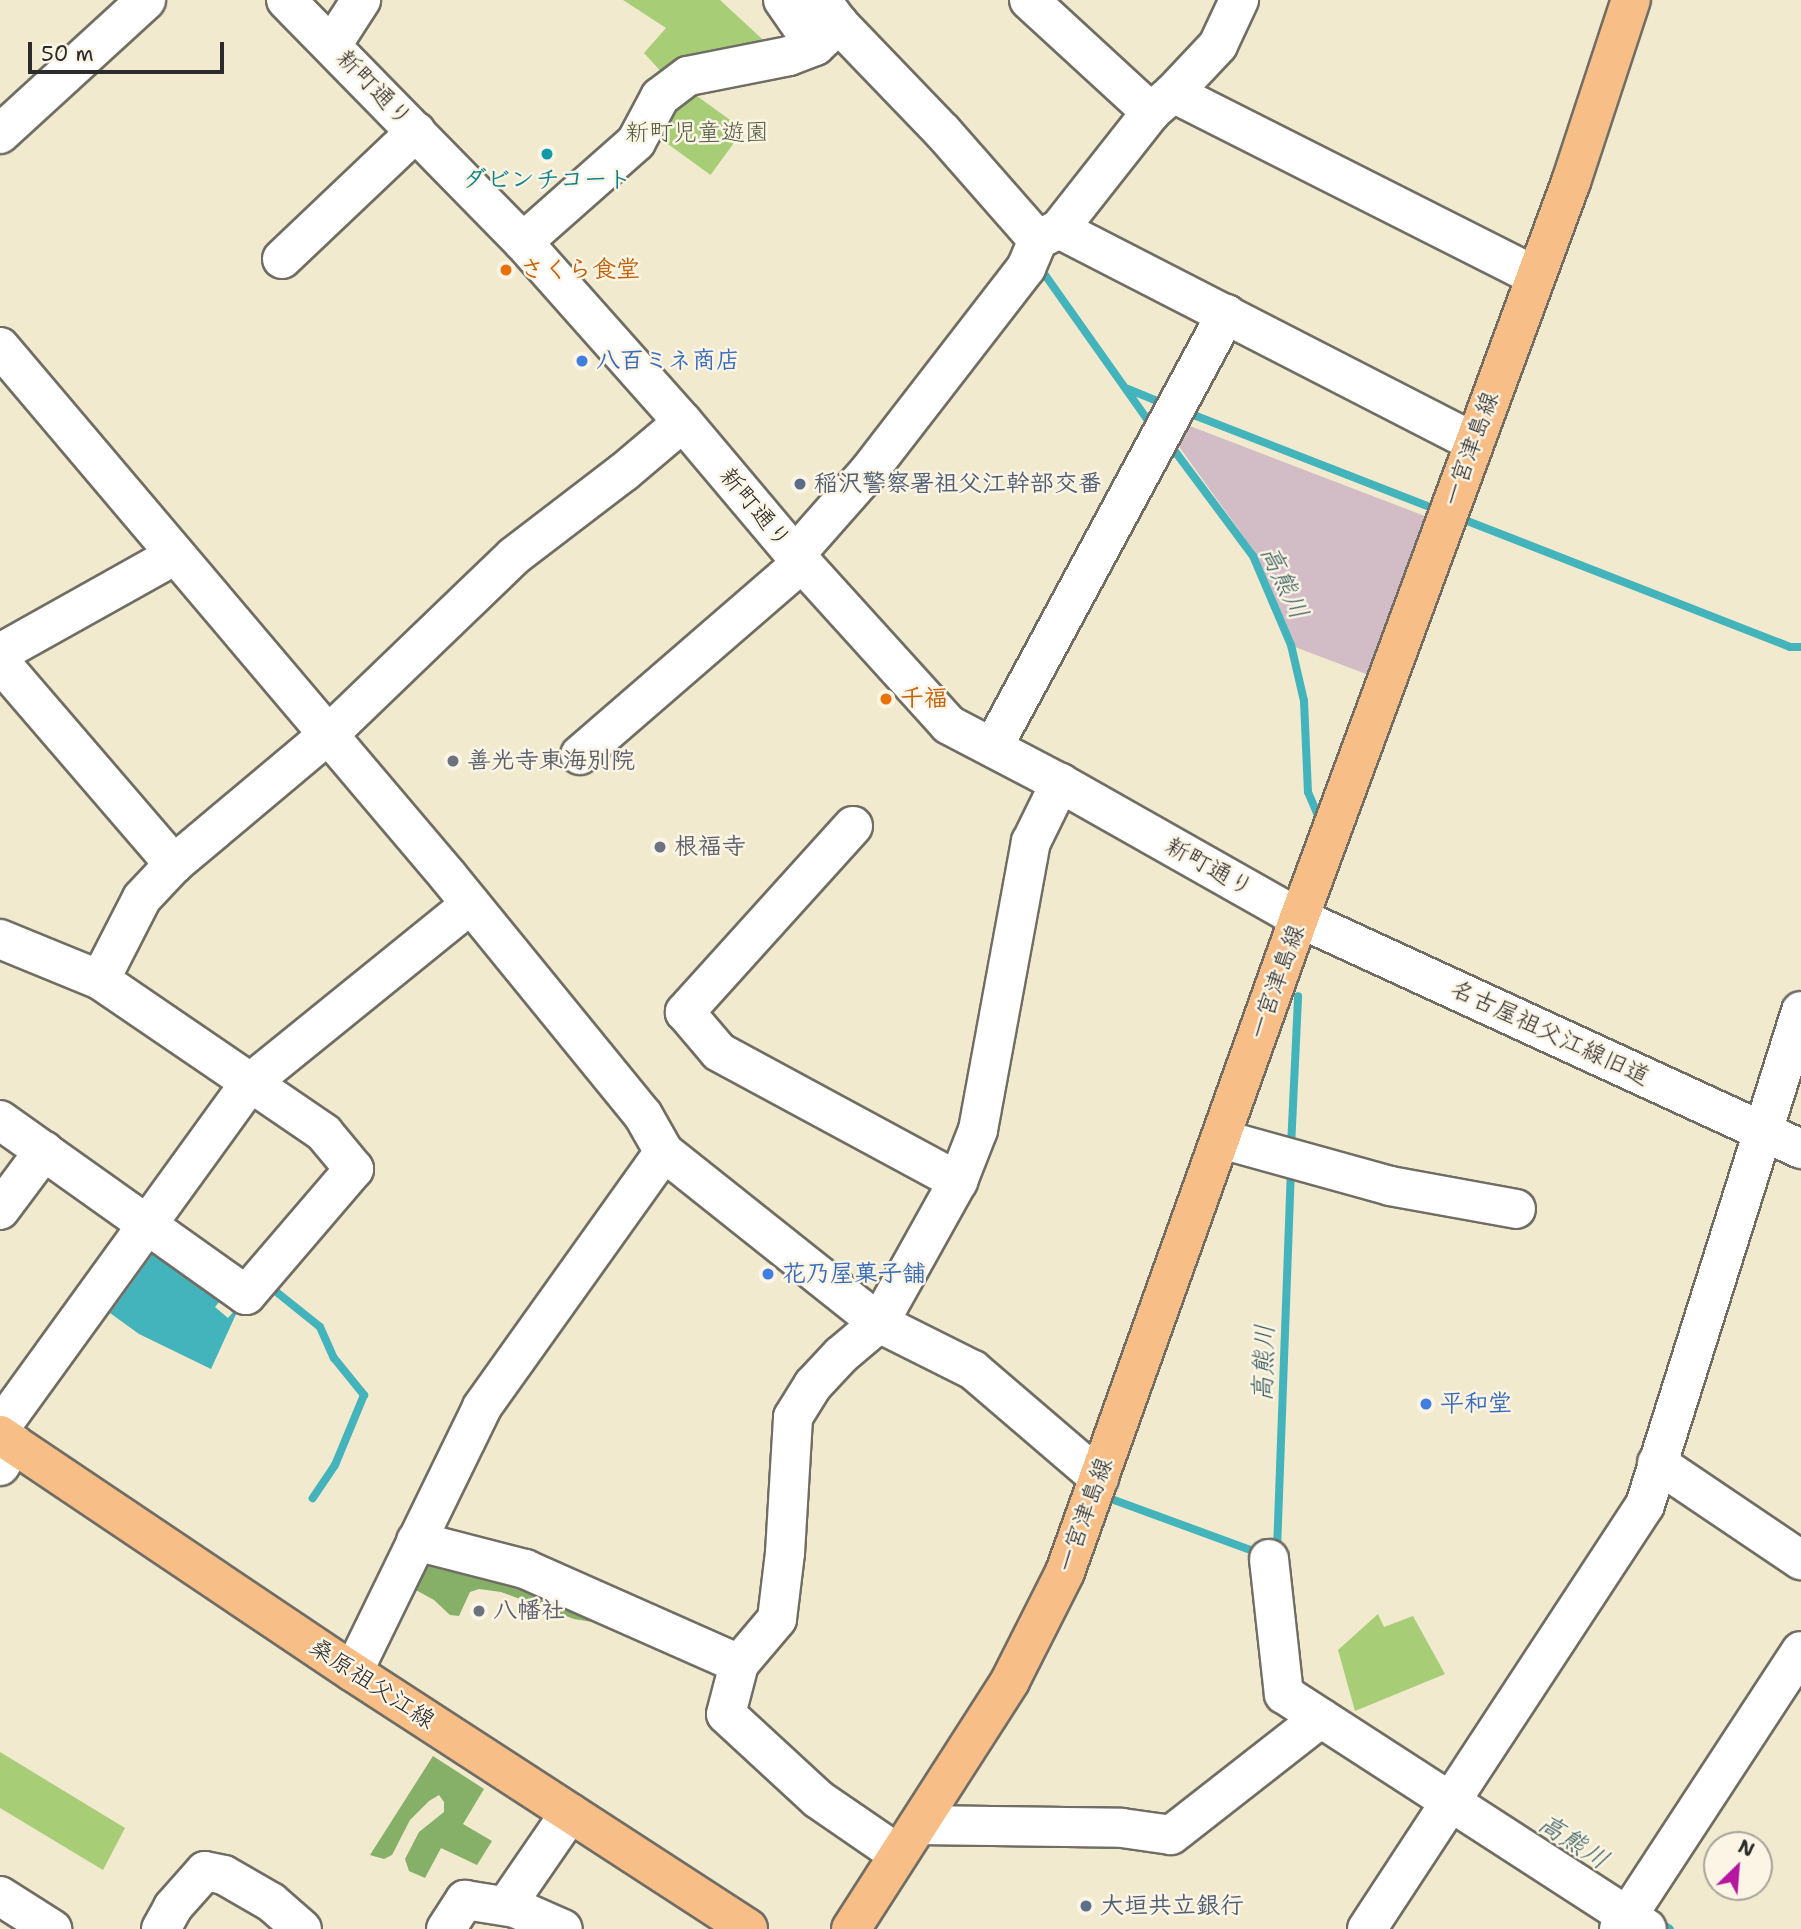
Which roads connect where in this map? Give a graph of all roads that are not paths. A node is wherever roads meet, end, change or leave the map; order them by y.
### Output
1 (146, 0) edge
2 (286, 0) edge
3 (361, 0) edge
4 (783, 0) edge
5 (1029, 0) edge
6 (1239, 0) edge
7 (1631, 0) edge
8 (827, 25) edge
9 (332, 45) junction
10 (1162, 102) junction
11 (416, 132) junction
12 (0, 134) edge
13 (523, 242) junction
14 (1040, 246) junction
15 (282, 259) dead end
16 (1535, 276) junction
17 (1226, 314) junction
18 (0, 347) edge
19 (683, 422) junction
20 (1474, 442) junction
21 (175, 555) junction
22 (798, 559) junction
23 (0, 653) edge
24 (0, 662) edge
25 (328, 735) junction
26 (993, 747) junction
27 (580, 755) dead end
28 (1060, 783) junction
29 (853, 826) dead end
30 (174, 864) junction
31 (471, 904) junction
32 (1299, 918) junction
33 (0, 939) edge
34 (100, 980) junction
35 (1801, 1011) edge
36 (250, 1083) junction
37 (0, 1121) edge
38 (1762, 1131) junction
39 (1221, 1139) junction
40 (1801, 1149) edge
41 (44, 1151) junction
42 (664, 1152) junction
43 (958, 1181) junction
44 (1516, 1209) dead end
45 (0, 1210) edge
46 (147, 1225) junction
47 (879, 1323) junction
48 (3, 1443) edge
49 (1657, 1463) junction
50 (1099, 1478) junction
51 (416, 1541) junction
52 (1269, 1559) dead end
53 (1801, 1560) edge
54 (1801, 1651) edge
55 (739, 1664) junction
56 (353, 1672) junction
57 (1321, 1718) junction
58 (1449, 1801) junction
59 (570, 1814) junction
60 (908, 1839) junction
61 (0, 1896) edge
62 (506, 1906) junction
63 (1631, 1925) edge
64 (52, 1929) edge
65 (161, 1929) edge
66 (302, 1929) edge
67 (446, 1929) edge
68 (564, 1929) edge
69 (748, 1929) edge
70 (851, 1929) edge
71 (1367, 1929) edge

1 - 12 street
2 - 9 street, 新町通り
3 - 9 street
4 - 8 street
5 - 10 street
6 - 10 street
7 - 16 main road, 一宮津島線
8 - 13 street
8 - 14 street
9 - 11 street, 新町通り
10 - 14 street
10 - 16 street
11 - 13 street, 新町通り
11 - 15 street
13 - 19 street, 新町通り
14 - 17 street
14 - 22 street
16 - 20 main road, 一宮津島線
17 - 20 street
17 - 26 street
18 - 21 street
19 - 22 street, 新町通り
19 - 25 street
20 - 32 main road, 一宮津島線
21 - 23 street
21 - 25 street
22 - 26 street, 新町通り
22 - 27 street
24 - 30 street
25 - 30 street
25 - 31 street
26 - 28 street, 新町通り
28 - 32 street, 新町通り
28 - 43 street
29 - 43 street
30 - 34 street
31 - 36 street
31 - 42 street
32 - 38 street, 名古屋祖父江線旧道
32 - 39 main road, 一宮津島線
33 - 34 street
34 - 36 street
35 - 38 street
36 - 46 street
36 - 46 street
37 - 41 street
38 - 40 street, 名古屋祖父江線旧道
38 - 49 street
39 - 44 street
39 - 50 main road, 一宮津島線
41 - 45 street
41 - 46 street
42 - 47 street
42 - 51 street
43 - 47 street
46 - 48 street
47 - 50 street
47 - 55 street
48 - 56 main road, 桑原祖父江線
49 - 53 street
49 - 58 street
50 - 60 main road, 一宮津島線
51 - 55 street
51 - 56 street
52 - 57 street
54 - 63 street
55 - 60 street
56 - 59 main road, 桑原祖父江線
57 - 58 street
57 - 60 street
58 - 63 street
58 - 71 street
59 - 62 street
59 - 69 main road, 桑原祖父江線
60 - 70 main road, 一宮津島線
61 - 64 street
62 - 67 street
62 - 68 street
65 - 66 street

